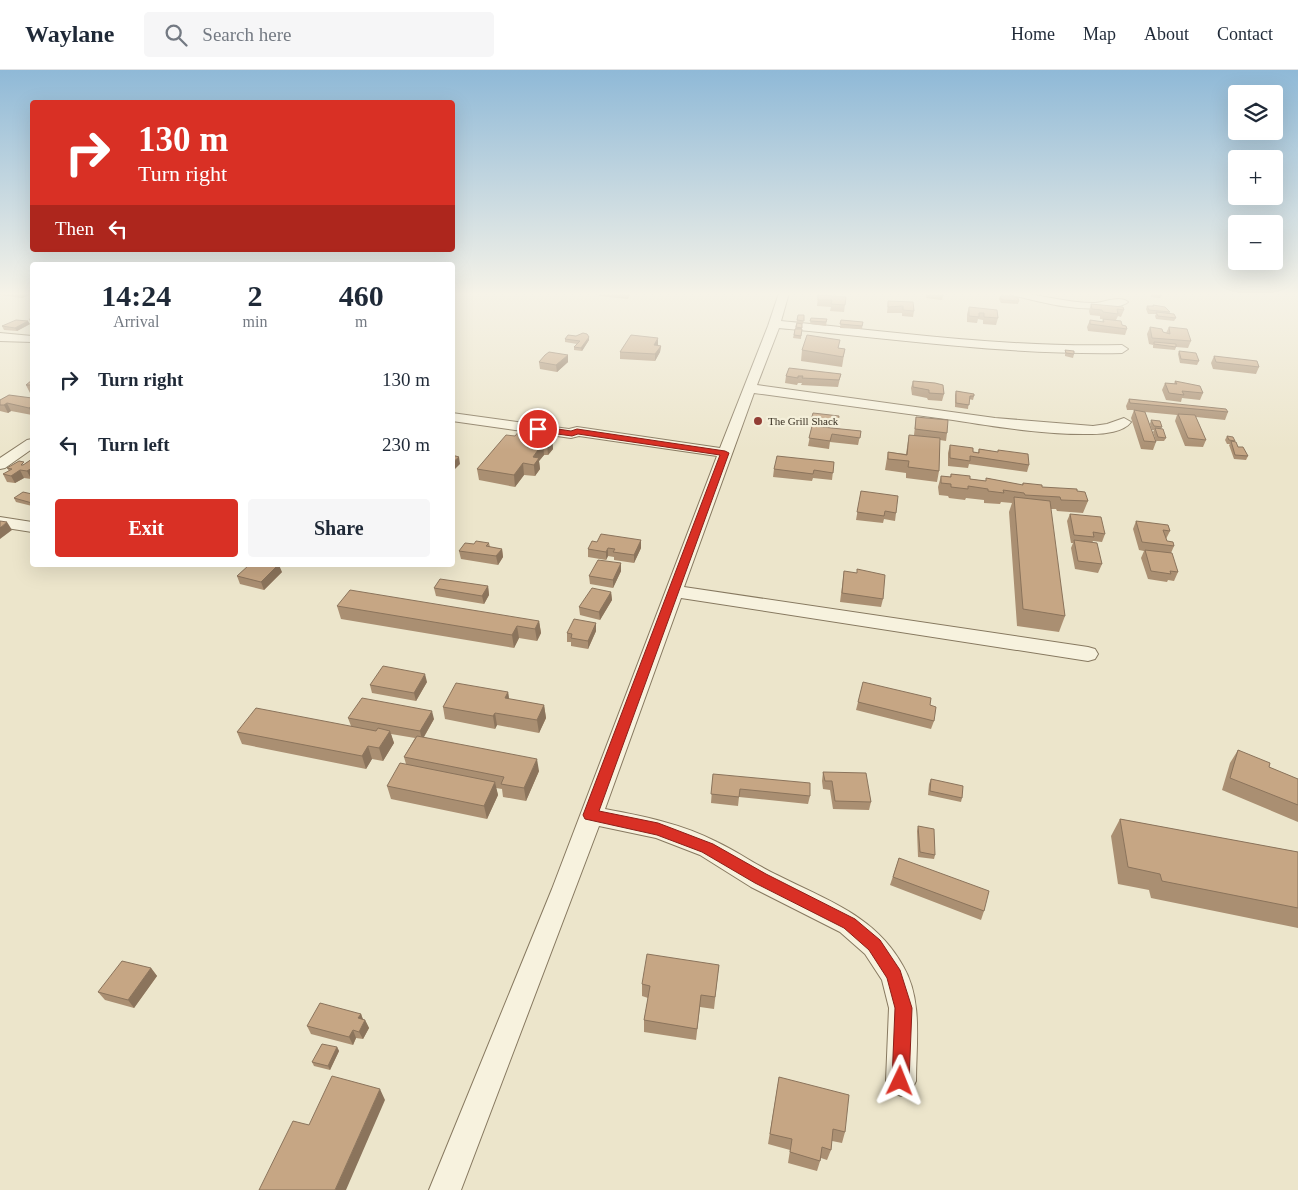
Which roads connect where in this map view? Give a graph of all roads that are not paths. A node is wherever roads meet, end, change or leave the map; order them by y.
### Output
1 (766, 345) edge
2 (997, 345) edge
3 (1122, 349) dead end
4 (749, 388) junction
5 (455, 417) edge
6 (1124, 422) dead end
7 (30, 444) edge
8 (725, 453) junction
9 (0, 465) edge
10 (0, 522) edge
11 (30, 527) edge
12 (673, 591) junction
13 (1088, 654) dead end
14 (590, 815) junction
15 (900, 1081) dead end
16 (445, 1190) edge

1 - 4 street
2 - 3 street
4 - 6 street
4 - 8 street
5 - 8 street
7 - 9 street
8 - 12 street
10 - 11 street
12 - 13 street
12 - 14 street
14 - 15 street
14 - 16 street

